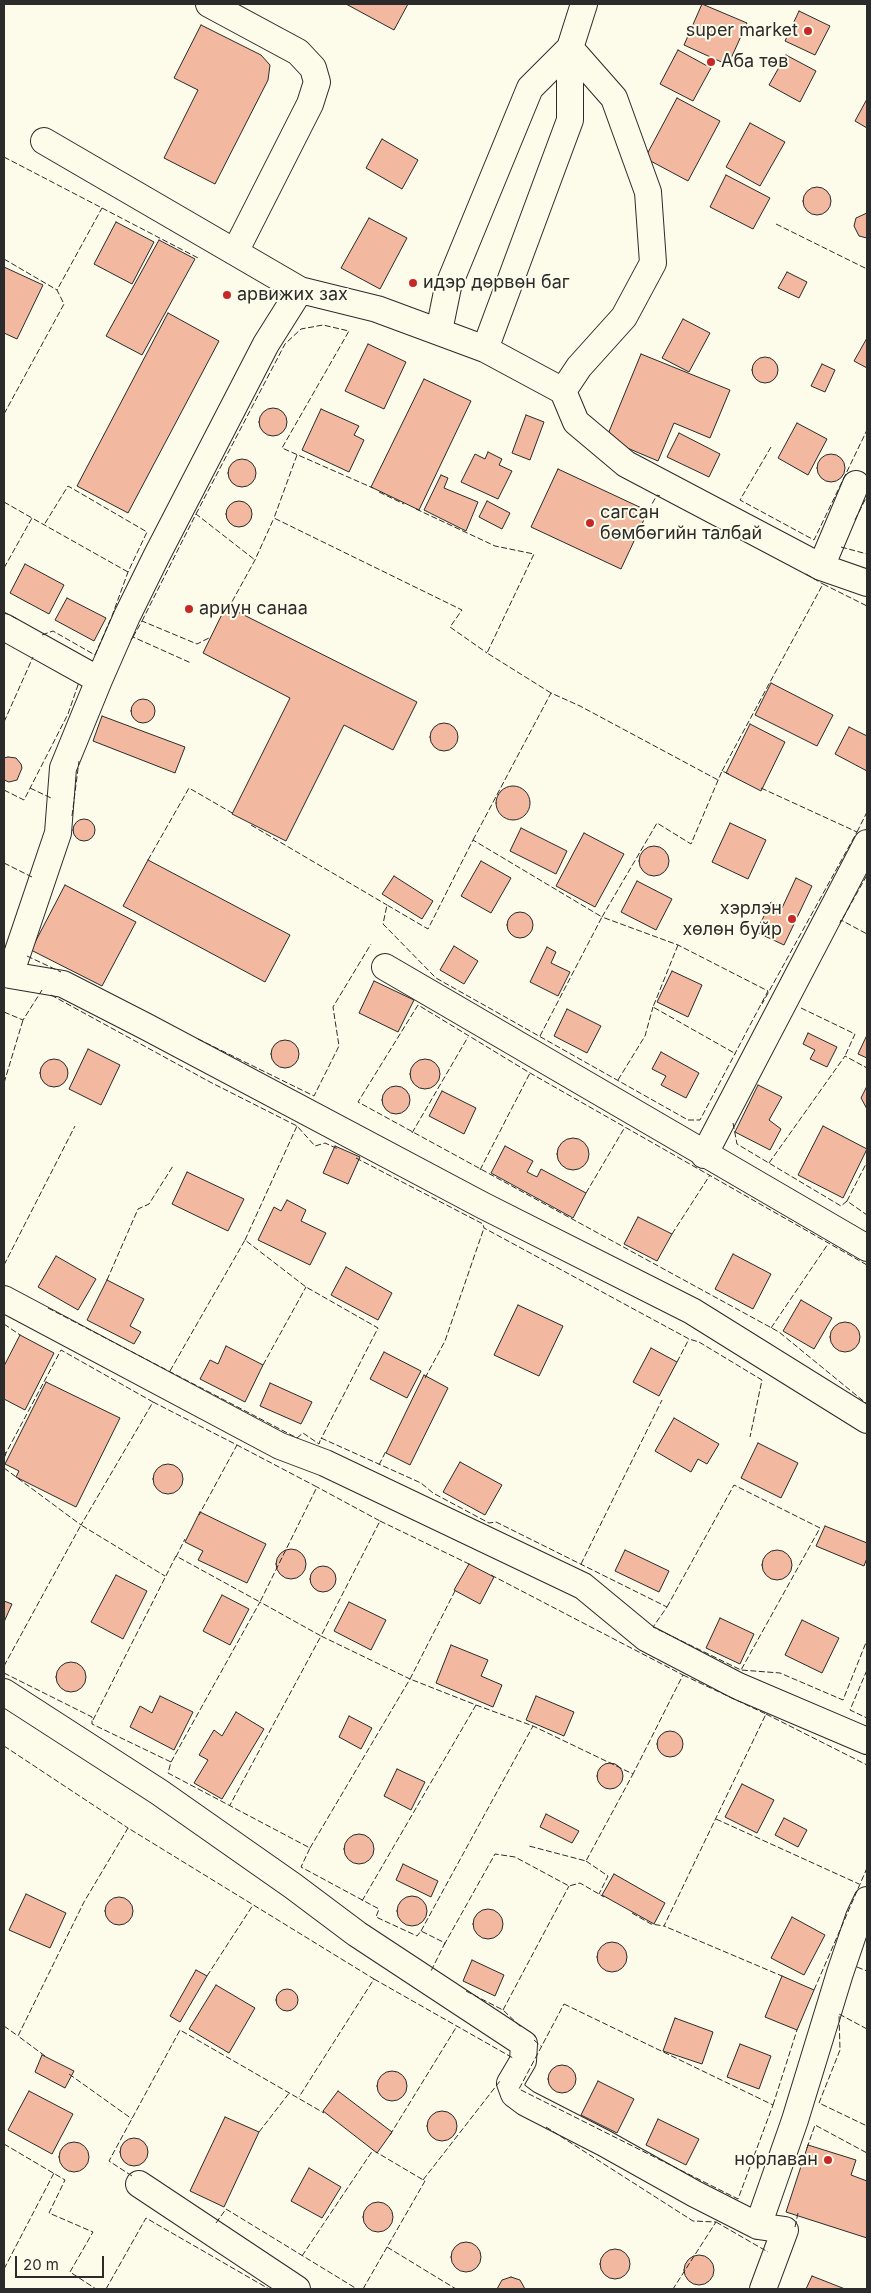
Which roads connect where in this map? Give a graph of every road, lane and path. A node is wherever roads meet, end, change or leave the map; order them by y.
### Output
1 (210, 4) edge
2 (584, 4) edge
3 (570, 48) junction
4 (44, 141) dead end
5 (234, 252) junction
6 (300, 290) junction
7 (439, 331) junction
8 (485, 349) junction
9 (563, 391) junction
10 (856, 484) dead end
11 (821, 567) junction
12 (867, 583) edge
13 (4, 627) edge
14 (99, 680) junction
15 (867, 843) edge
16 (385, 968) dead end
17 (7, 973) edge
18 (704, 1155) junction
19 (867, 1248) edge
20 (4, 1299) edge
21 (867, 1420) edge
22 (4, 1692) edge
23 (867, 1741) edge
24 (867, 1900) edge
25 (139, 2184) dead end
26 (758, 2226) junction
27 (297, 2289) edge
28 (763, 2289) edge

1 - 5 street
2 - 3 street
3 - 7 street
3 - 8 street
3 - 9 street
4 - 5 street
5 - 6 street
6 - 7 street
6 - 14 street
7 - 8 street
8 - 9 street
9 - 11 street
10 - 11 street
11 - 12 street
13 - 14 street
14 - 17 street
15 - 18 street
16 - 18 street
17 - 21 street
18 - 19 street
20 - 23 street
22 - 26 street
24 - 26 street
25 - 27 street
26 - 28 street

